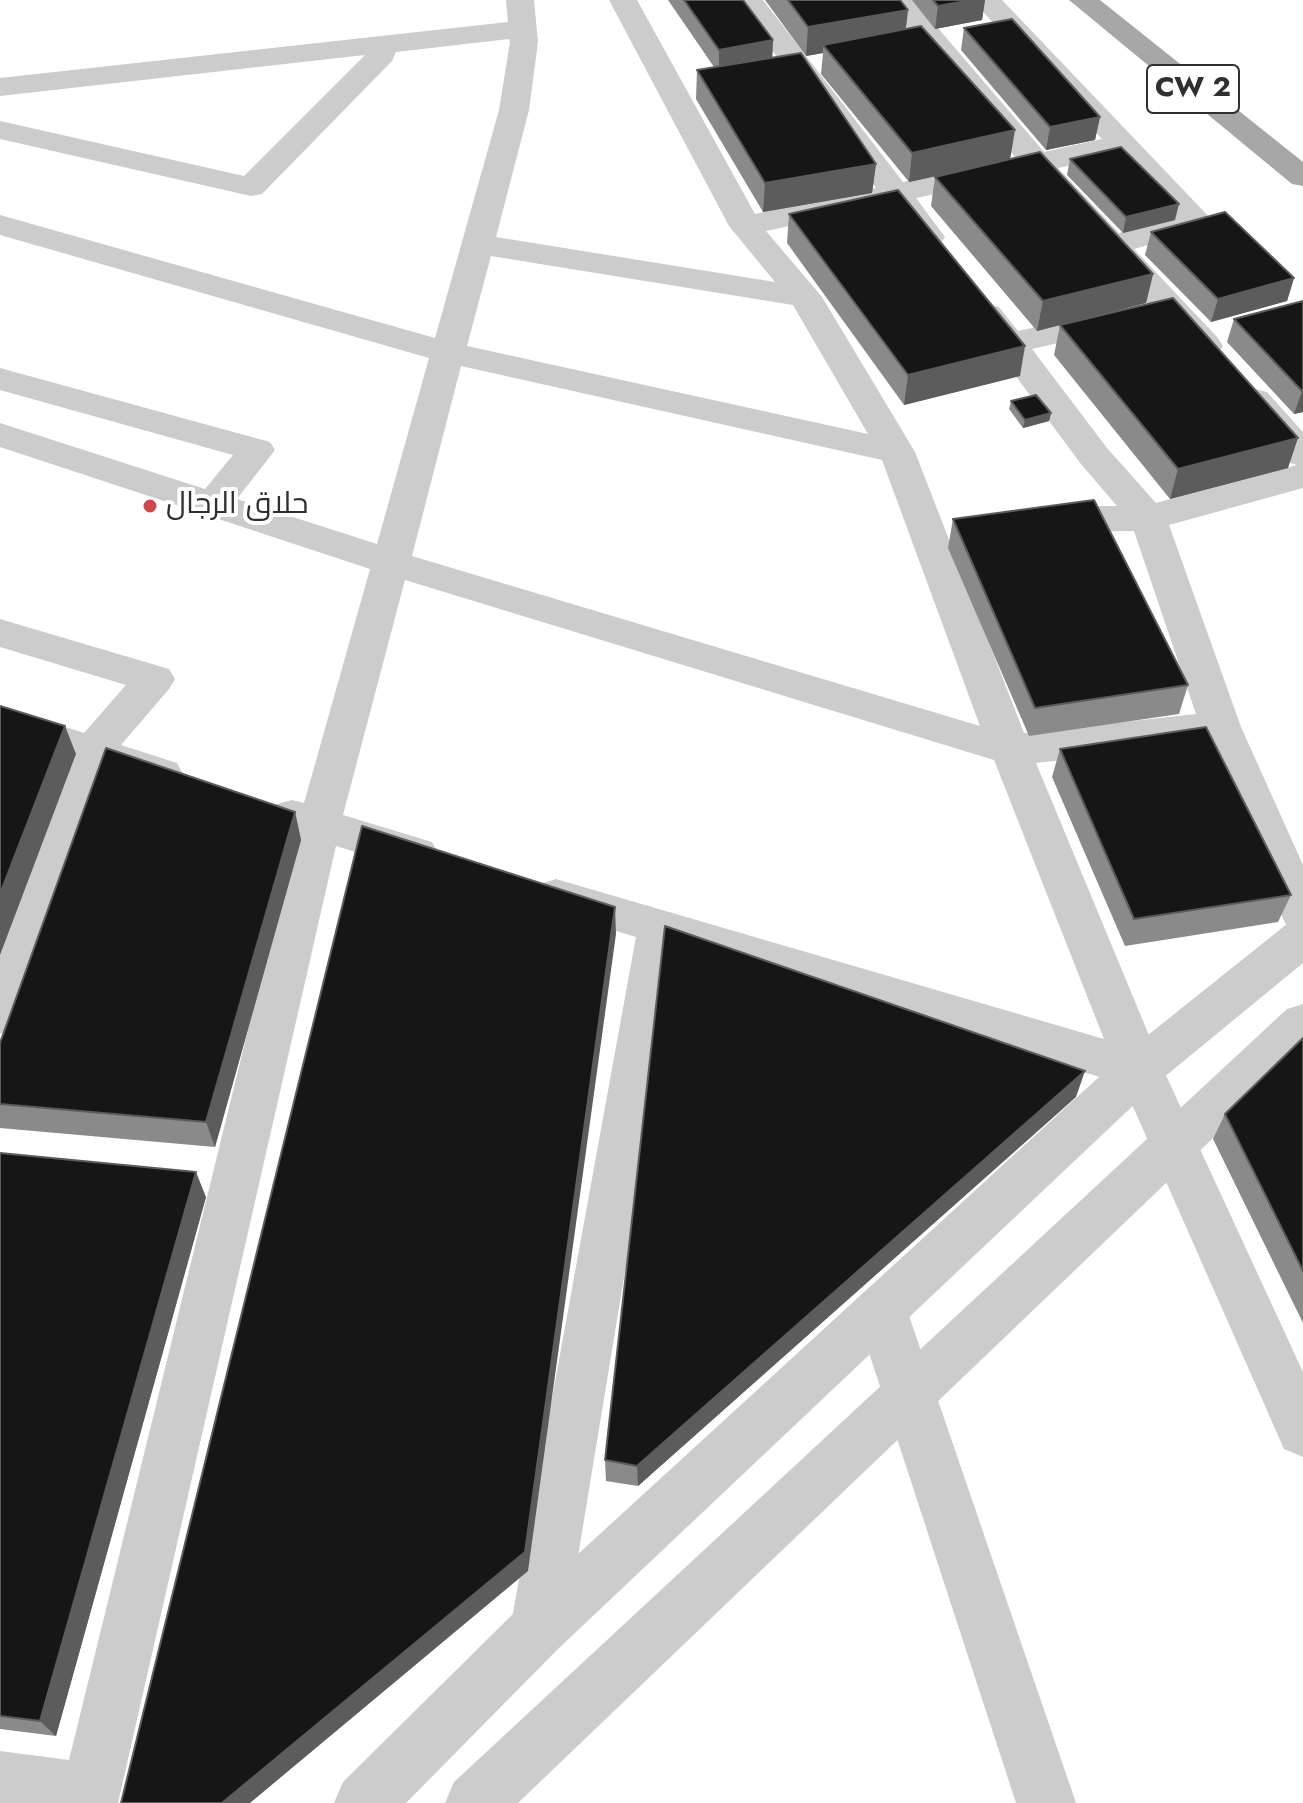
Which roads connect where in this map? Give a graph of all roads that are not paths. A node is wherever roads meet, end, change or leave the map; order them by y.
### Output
1 (748, 0) edge
2 (899, 0) edge
3 (1083, 0) edge
4 (621, 1) edge
5 (521, 15) edge
6 (963, 28) edge
7 (379, 45) junction
8 (52, 81) junction
9 (0, 87) edge
10 (0, 129) edge
11 (1124, 144) junction
12 (1038, 165) junction
13 (1303, 177) edge
14 (898, 196) junction
15 (0, 225) edge
16 (745, 226) junction
17 (478, 244) junction
18 (1112, 245) junction
19 (805, 297) junction
20 (1172, 307) junction
21 (445, 352) junction
22 (1012, 362) junction
23 (0, 379) edge
24 (0, 435) edge
25 (897, 452) junction
26 (1303, 455) edge
27 (1303, 476) edge
28 (213, 504) junction
29 (1148, 518) junction
30 (967, 519) edge
31 (1012, 519) edge
32 (921, 520) junction
33 (392, 563) junction
34 (0, 633) edge
35 (0, 721) edge
36 (1221, 727) junction
37 (1010, 750) junction
38 (92, 751) junction
39 (198, 786) edge
40 (259, 805) edge
41 (319, 825) junction
42 (453, 865) edge
43 (512, 883) edge
44 (1303, 914) edge
45 (660, 927) junction
46 (1303, 937) edge
47 (0, 1015) edge
48 (1303, 1023) edge
49 (1140, 1069) junction
50 (1174, 1144) junction
51 (189, 1173) edge
52 (236, 1177) junction
53 (881, 1310) junction
54 (907, 1394) junction
55 (1302, 1425) edge
56 (538, 1629) junction
57 (0, 1781) edge
58 (90, 1797) edge
59 (364, 1803) edge
60 (475, 1803) edge
61 (1046, 1803) edge

1 - 14 street
2 - 6 street
3 - 13 main road, CW 2
4 - 16 street
5 - 7 street
5 - 17 street
6 - 11 street
6 - 12 street
7 - 8 street
7 - 10 street
8 - 9 street
8 - 10 street
11 - 12 street
11 - 18 street
12 - 14 street
12 - 18 street
14 - 16 street
14 - 22 street
15 - 21 street
16 - 19 street
17 - 19 street
17 - 21 street
18 - 20 street
19 - 25 street
20 - 22 street
20 - 26 street
21 - 25 street
21 - 33 street
22 - 29 street
23 - 28 street
24 - 28 street
25 - 32 street
27 - 29 street
28 - 33 street
29 - 31 street
29 - 36 street
30 - 32 street
32 - 37 street
33 - 37 street
33 - 41 street
34 - 38 street
35 - 38 street
36 - 37 street
36 - 44 street
37 - 49 street
38 - 39 street
38 - 47 street
40 - 41 street
41 - 42 street
41 - 52 street
43 - 45 street
45 - 49 street
45 - 56 street
46 - 49 street
48 - 50 street
49 - 50 street
49 - 53 street
50 - 54 street
50 - 55 street
51 - 52 street
52 - 58 street
53 - 54 street
53 - 56 street
54 - 60 street
54 - 61 street
56 - 59 street
57 - 58 street

